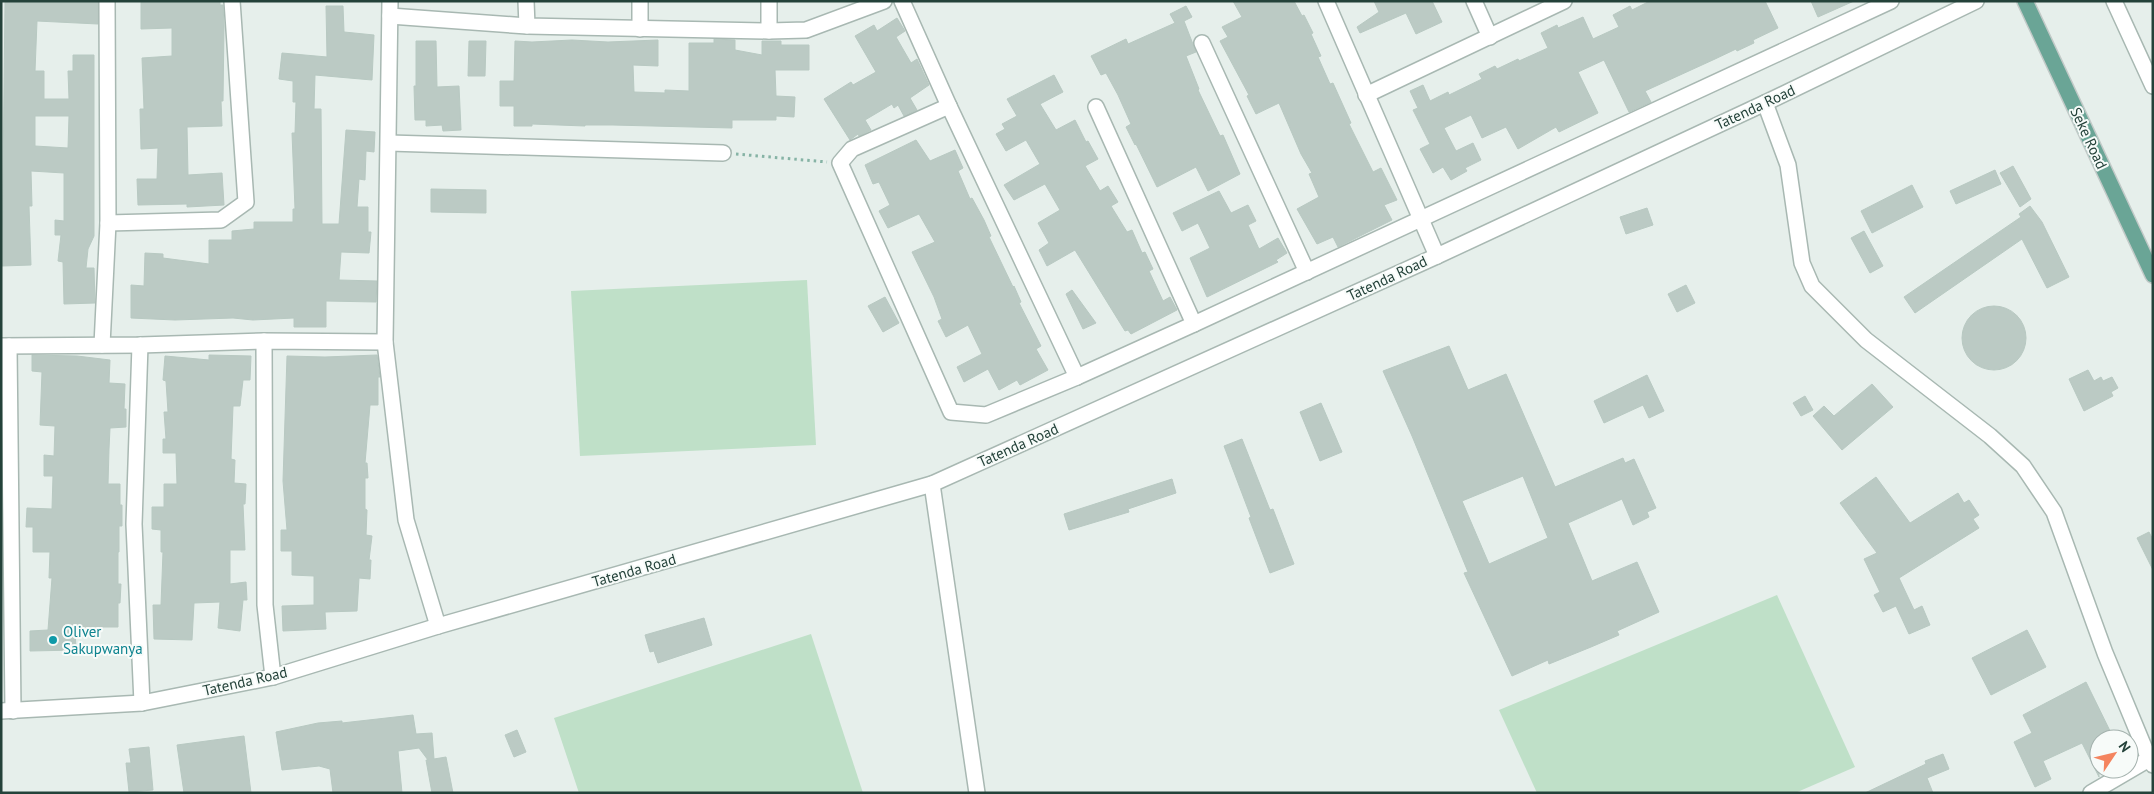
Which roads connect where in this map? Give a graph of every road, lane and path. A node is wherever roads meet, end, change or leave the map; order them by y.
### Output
1 (107, 1) edge
2 (232, 1) edge
3 (526, 1) edge
4 (640, 1) edge
5 (769, 1) edge
6 (884, 1) edge
7 (902, 1) edge
8 (1326, 1) edge
9 (1474, 1) edge
10 (1564, 1) edge
11 (1891, 1) edge
12 (1976, 1) edge
13 (2025, 1) edge
14 (2114, 1) edge
15 (390, 9) edge
16 (527, 26) junction
17 (640, 29) junction
18 (769, 31) junction
19 (1490, 37) junction
20 (1202, 43) dead end
21 (2153, 86) edge
22 (1366, 95) junction
23 (1765, 103) junction
24 (949, 106) junction
25 (1096, 107) dead end
26 (389, 143) junction
27 (723, 153) joint
28 (840, 163) junction
29 (1422, 218) junction
30 (108, 222) junction
31 (1437, 256) junction
32 (1307, 272) junction
33 (2153, 275) edge
34 (1194, 324) junction
35 (264, 340) junction
36 (385, 342) junction
37 (102, 345) junction
38 (140, 345) junction
39 (5, 346) edge
40 (1077, 378) junction
41 (932, 484) junction
42 (438, 626) junction
43 (273, 677) junction
44 (142, 703) junction
45 (7, 711) edge
46 (2151, 762) edge
47 (977, 793) edge
48 (2091, 793) edge

1 - 30 street
2 - 30 street
3 - 16 street
4 - 17 street
5 - 18 street
6 - 18 street
7 - 24 street
8 - 22 street
9 - 19 street
10 - 19 street
11 - 29 street
12 - 23 street, Tatenda Road
13 - 33 main road, Seke Road
14 - 21 street
15 - 16 street
15 - 26 street
16 - 17 street
17 - 18 street
19 - 22 street
20 - 32 street
22 - 29 street
23 - 31 street, Tatenda Road
23 - 46 street
24 - 28 street
24 - 40 street
25 - 34 street
26 - 27 street
26 - 36 street
27 - 28 path
28 - 40 street
29 - 31 street
29 - 32 street
30 - 37 street
31 - 41 street, Tatenda Road
32 - 34 street
34 - 40 street
35 - 36 street
35 - 38 street
35 - 43 street
36 - 42 street
37 - 38 street
37 - 39 street
38 - 44 street
39 - 45 street
41 - 42 street, Tatenda Road
41 - 47 street
42 - 43 street, Tatenda Road
43 - 44 street, Tatenda Road
44 - 45 street, Tatenda Road
46 - 48 street

